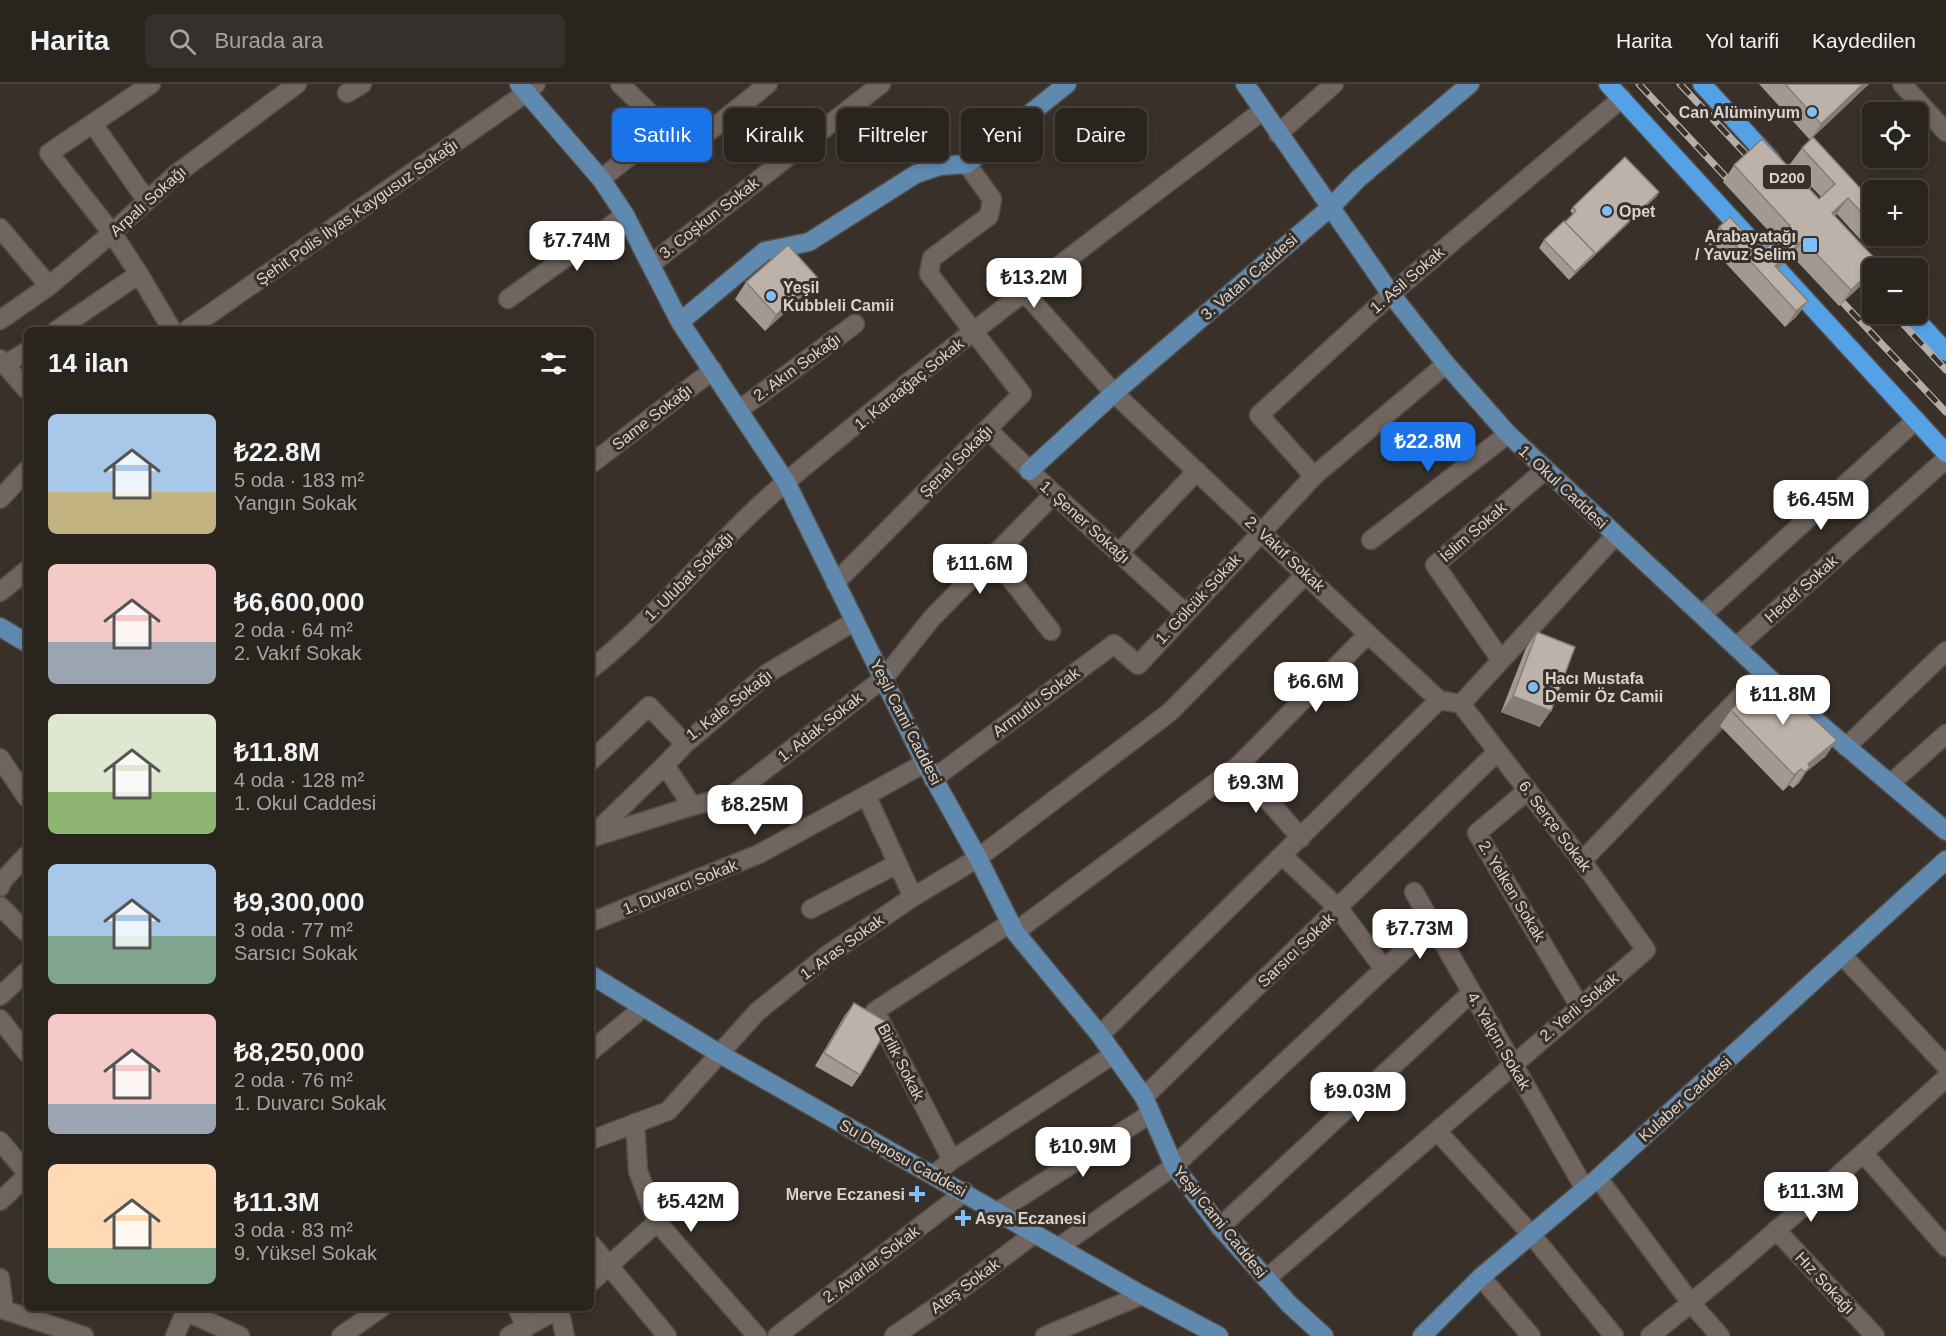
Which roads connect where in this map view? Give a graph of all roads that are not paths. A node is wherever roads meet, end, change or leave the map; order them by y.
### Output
1 (151, 84) edge
2 (297, 84) edge
3 (620, 84) edge
4 (768, 84) edge
5 (881, 84) edge
6 (1067, 84) edge
7 (1245, 84) edge
8 (1334, 84) edge
9 (1470, 84) edge
10 (1608, 84) edge
11 (1702, 84) edge
12 (1902, 84) edge
13 (527, 87) edge
14 (746, 91) edge
15 (1622, 98) junction
16 (645, 108) edge
17 (1262, 111) junction
18 (93, 124) junction
19 (712, 124) edge
20 (1946, 132) edge
21 (1278, 134) junction
22 (622, 162) edge
23 (967, 164) junction
24 (1781, 171) edge
25 (601, 179) junction
26 (147, 201) junction
27 (1331, 207) junction
28 (625, 215) junction
29 (0, 228) edge
30 (112, 233) junction
31 (651, 264) junction
32 (139, 274) junction
33 (49, 286) junction
34 (1025, 293) junction
35 (1391, 294) junction
36 (508, 299) dead end
37 (0, 320) edge
38 (680, 322) junction
39 (855, 324) dead end
40 (1920, 324) edge
41 (61, 327) edge
42 (170, 327) edge
43 (191, 327) edge
44 (974, 332) junction
45 (24, 352) edge
46 (1946, 352) edge
47 (3, 362) edge
48 (1446, 364) junction
49 (713, 370) junction
50 (24, 386) edge
51 (1114, 393) junction
52 (739, 410) junction
53 (1916, 420) junction
54 (987, 429) junction
55 (1508, 434) junction
56 (1946, 453) edge
57 (1946, 459) edge
58 (594, 462) edge
59 (1545, 470) junction
60 (1029, 471) junction
61 (1197, 471) junction
62 (24, 473) edge
63 (1314, 476) junction
64 (786, 482) junction
65 (1054, 494) junction
66 (0, 498) edge
67 (1260, 531) junction
68 (1615, 536) junction
69 (1371, 540) dead end
70 (1119, 553) junction
71 (993, 555) junction
72 (24, 572) edge
73 (1306, 574) junction
74 (835, 584) junction
75 (0, 592) edge
76 (1185, 613) junction
77 (1702, 615) junction
78 (855, 621) junction
79 (0, 627) edge
80 (1051, 631) dead end
81 (1368, 634) junction
82 (24, 641) edge
83 (1736, 648) junction
84 (1946, 651) edge
85 (1501, 660) junction
86 (1138, 664) joint
87 (594, 667) edge
88 (1763, 673) junction
89 (884, 678) junction
90 (1439, 700) junction
91 (1461, 704) junction
92 (1946, 734) edge
93 (685, 744) junction
94 (1846, 747) junction
95 (1497, 752) junction
96 (0, 758) edge
97 (594, 758) edge
98 (665, 765) junction
99 (1238, 766) junction
100 (929, 771) junction
101 (1890, 784) junction
102 (1528, 790) junction
103 (24, 794) edge
104 (866, 795) junction
105 (692, 806) junction
106 (1946, 831) edge
107 (594, 835) edge
108 (594, 837) edge
109 (1301, 838) junction
110 (1283, 856) junction
111 (24, 858) edge
112 (978, 858) junction
113 (1946, 860) edge
114 (1582, 861) junction
115 (897, 864) junction
116 (1, 881) edge
117 (1414, 892) dead end
118 (913, 897) junction
119 (0, 906) edge
120 (811, 909) dead end
121 (1339, 909) junction
122 (594, 921) edge
123 (1432, 924) junction
124 (1012, 928) junction
125 (24, 930) edge
126 (1646, 950) joint
127 (1844, 956) junction
128 (1384, 969) junction
129 (24, 974) edge
130 (594, 977) edge
131 (1471, 993) junction
132 (0, 996) edge
133 (644, 1007) junction
134 (1580, 1007) junction
135 (0, 1018) edge
136 (1100, 1035) junction
137 (24, 1049) edge
138 (594, 1049) edge
139 (720, 1054) junction
140 (1114, 1054) junction
141 (1512, 1065) junction
142 (1946, 1066) edge
143 (1946, 1078) edge
144 (1147, 1106) junction
145 (635, 1124) junction
146 (1437, 1131) junction
147 (594, 1139) edge
148 (0, 1141) edge
149 (1863, 1153) junction
150 (952, 1160) junction
151 (1174, 1166) junction
152 (24, 1171) edge
153 (934, 1175) junction
154 (24, 1178) edge
155 (1591, 1184) junction
156 (965, 1192) junction
157 (0, 1201) edge
158 (997, 1212) junction
159 (657, 1222) junction
160 (1220, 1227) junction
161 (1776, 1230) junction
162 (1034, 1234) junction
163 (1531, 1234) junction
164 (1059, 1247) junction
165 (1946, 1247) edge
166 (594, 1248) edge
167 (609, 1267) junction
168 (1480, 1277) junction
169 (0, 1278) edge
170 (1266, 1279) junction
171 (594, 1280) edge
172 (1142, 1295) junction
173 (1691, 1303) junction
174 (186, 1311) edge
175 (188, 1311) edge
176 (377, 1311) edge
177 (518, 1311) edge
178 (554, 1311) edge
179 (560, 1311) edge
180 (2, 1314) edge
181 (526, 1328) junction
182 (1212, 1335) edge
183 (1426, 1335) edge
184 (84, 1336) edge
185 (175, 1336) edge
186 (240, 1336) edge
187 (341, 1336) edge
188 (509, 1336) edge
189 (566, 1336) edge
190 (667, 1336) edge
191 (757, 1336) edge
192 (777, 1336) edge
193 (894, 1336) edge
194 (1045, 1336) edge
195 (1324, 1336) edge
196 (1531, 1336) edge
197 (1614, 1336) edge
198 (1650, 1336) edge
199 (1720, 1336) edge
200 (1875, 1336) edge

1 - 18 street
2 - 26 street, Arpalı Sokağı
3 - 16 street
4 - 14 street
5 - 31 street, 3. Coşkun Sokak
6 - 23 main road
7 - 17 main road, 1. Okul Caddesi
8 - 21 street
9 - 27 main road, 3. Vatan Caddesi
10 - 15 highway
11 - 24 highway, D200
12 - 20 street
13 - 25 main road, Yeşil Cami Caddesi
13 - 43 street, Şehit Polis İlyas Kaygusuz Sokağı
14 - 19 street
15 - 35 street, 1. Asil Sokak
15 - 53 highway
17 - 21 main road, 1. Okul Caddesi
17 - 34 street, 1. Karaağaç Sokak
18 - 26 street
18 - 30 street
21 - 27 main road, 1. Okul Caddesi
22 - 25 street
23 - 38 main road
23 - 44 street
25 - 28 main road, Yeşil Cami Caddesi
26 - 30 street, Arpalı Sokağı
27 - 35 main road, 1. Okul Caddesi
27 - 51 main road, 3. Vatan Caddesi
28 - 31 main road, Yeşil Cami Caddesi
28 - 36 street
29 - 33 street
30 - 32 street
30 - 33 street, Arpalı Sokağı
31 - 38 main road, Yeşil Cami Caddesi
32 - 41 street
32 - 42 street
33 - 37 street, Arpalı Sokağı
34 - 44 street, 1. Karaağaç Sokak
34 - 51 street, 2. Vakıf Sokak
35 - 48 main road, 1. Okul Caddesi
35 - 63 street, 1. Asil Sokak
38 - 49 main road, Yeşil Cami Caddesi
39 - 52 street, 2. Akın Sokağı
40 - 46 highway
44 - 54 street, Şenal Sokağı
44 - 64 street, 1. Karaağaç Sokak
45 - 47 street
47 - 50 street
48 - 55 main road, 1. Okul Caddesi
48 - 63 street, 1. Gölcük Sokak
49 - 52 main road, Yeşil Cami Caddesi
49 - 58 street, Same Sokağı
51 - 60 main road, 3. Vatan Caddesi
51 - 61 street, 2. Vakıf Sokak
52 - 64 main road, Yeşil Cami Caddesi
53 - 56 highway
53 - 77 street
54 - 60 street, 1. Şener Sokağı
54 - 74 street, Şenal Sokağı
55 - 59 main road, 1. Okul Caddesi
55 - 69 street
57 - 83 street, Hedef Sokak
59 - 68 main road, 1. Okul Caddesi
59 - 85 street, İslim Sokak
60 - 65 street, 1. Şener Sokağı
61 - 67 street, 2. Vakıf Sokak
61 - 70 street
62 - 66 street
63 - 67 street, 1. Gölcük Sokak
64 - 74 main road, Yeşil Cami Caddesi
64 - 87 street, 1. Ulubat Sokağı
65 - 70 street, 1. Şener Sokağı
65 - 71 street, 1. Adak Sokak
67 - 73 street, 2. Vakıf Sokak
67 - 76 street, 1. Gölcük Sokak
68 - 77 main road, 1. Okul Caddesi
68 - 85 street
70 - 76 street, 1. Şener Sokağı
71 - 80 street
71 - 89 street, 1. Adak Sokak
72 - 75 street
73 - 81 street, 2. Vakıf Sokak
73 - 112 street, 1. Aras Sokak
74 - 78 main road, Yeşil Cami Caddesi
76 - 86 street, 1. Gölcük Sokak
77 - 83 main road, 1. Okul Caddesi
78 - 89 main road, Yeşil Cami Caddesi
78 - 93 street, 1. Kale Sokağı
79 - 82 main road
81 - 90 street, 2. Vakıf Sokak
81 - 99 street
83 - 88 main road, 1. Okul Caddesi
84 - 94 street
85 - 91 street
86 - 100 street, Armutlu Sokak
88 - 94 main road, 1. Okul Caddesi
88 - 114 street
89 - 100 main road, Yeşil Cami Caddesi
89 - 105 street, 1. Adak Sokak
90 - 91 street
90 - 109 street
91 - 95 street, 6. Serçe Sokak
92 - 101 street
93 - 97 street, 1. Kale Sokağı
93 - 98 street
94 - 101 main road, 1. Okul Caddesi
95 - 102 street, 6. Serçe Sokak
95 - 121 street, Sarsıcı Sokak
96 - 103 street
98 - 105 street
98 - 107 street
99 - 109 street
99 - 124 street
100 - 104 street, 1. Duvarcı Sokak
100 - 112 main road, Yeşil Cami Caddesi
101 - 106 main road, 1. Okul Caddesi
102 - 114 street, 6. Serçe Sokak
102 - 134 street, 2. Yelken Sokak
104 - 115 street
104 - 122 street, 1. Duvarcı Sokak
105 - 108 street, 1. Adak Sokak
109 - 110 street
110 - 121 street
110 - 136 street
111 - 116 street
112 - 118 street, 1. Aras Sokak
112 - 124 main road, Yeşil Cami Caddesi
113 - 127 main road, Kulaber Caddesi
114 - 126 street, 6. Serçe Sokak
115 - 118 street
115 - 120 street
117 - 123 street, 4. Yalçın Sokak
118 - 139 street, 1. Aras Sokak
119 - 125 street
121 - 128 street
121 - 144 street, Sarsıcı Sokak
123 - 128 street
123 - 131 street, 4. Yalçın Sokak
124 - 136 main road, Yeşil Cami Caddesi
124 - 150 street, Birlik Sokak
126 - 134 street, 2. Yerli Sokak
127 - 142 street
127 - 155 main road, Kulaber Caddesi
128 - 151 street
129 - 132 street
130 - 133 main road, Su Deposu Caddesi
131 - 141 street, 4. Yalçın Sokak
131 - 160 street
133 - 138 street
133 - 139 main road, Su Deposu Caddesi
134 - 141 street, 2. Yerli Sokak
135 - 137 street
136 - 140 main road, Yeşil Cami Caddesi
139 - 145 street, 1. Aras Sokak
139 - 153 main road, Su Deposu Caddesi
140 - 144 main road, Yeşil Cami Caddesi
140 - 150 street
141 - 146 street, 2. Yerli Sokak
141 - 155 street, 4. Yalçın Sokak
143 - 149 street
144 - 151 main road, Yeşil Cami Caddesi
144 - 158 street, Sarsıcı Sokak
145 - 147 street, 1. Aras Sokak
145 - 159 street
146 - 163 street
146 - 170 street, 2. Yerli Sokak
148 - 152 street
149 - 161 street
149 - 165 street
150 - 153 street
151 - 160 main road, Yeşil Cami Caddesi
151 - 164 street
153 - 156 main road, Su Deposu Caddesi
154 - 157 street
155 - 163 main road, Kulaber Caddesi
155 - 173 street, 4. Yalçın Sokak
156 - 158 main road, Su Deposu Caddesi
156 - 192 street, 2. Avarlar Sokak
158 - 162 main road, Su Deposu Caddesi
159 - 167 street
159 - 191 street
160 - 170 main road, Yeşil Cami Caddesi
161 - 173 street
161 - 200 street, Hız Sokağı
162 - 164 main road, Su Deposu Caddesi
162 - 193 street, Ateş Sokak
163 - 168 main road, Kulaber Caddesi
163 - 197 street
164 - 172 main road, Su Deposu Caddesi
166 - 167 street
167 - 171 street
167 - 190 street
168 - 183 main road, Kulaber Caddesi
168 - 196 street
169 - 180 street
170 - 195 main road, Yeşil Cami Caddesi
172 - 182 main road, Su Deposu Caddesi
172 - 194 street
173 - 198 street
173 - 199 street, 4. Yalçın Sokak
174 - 185 street
175 - 186 street
176 - 187 street
177 - 181 street
178 - 181 street
179 - 189 street
180 - 184 street
181 - 188 street

